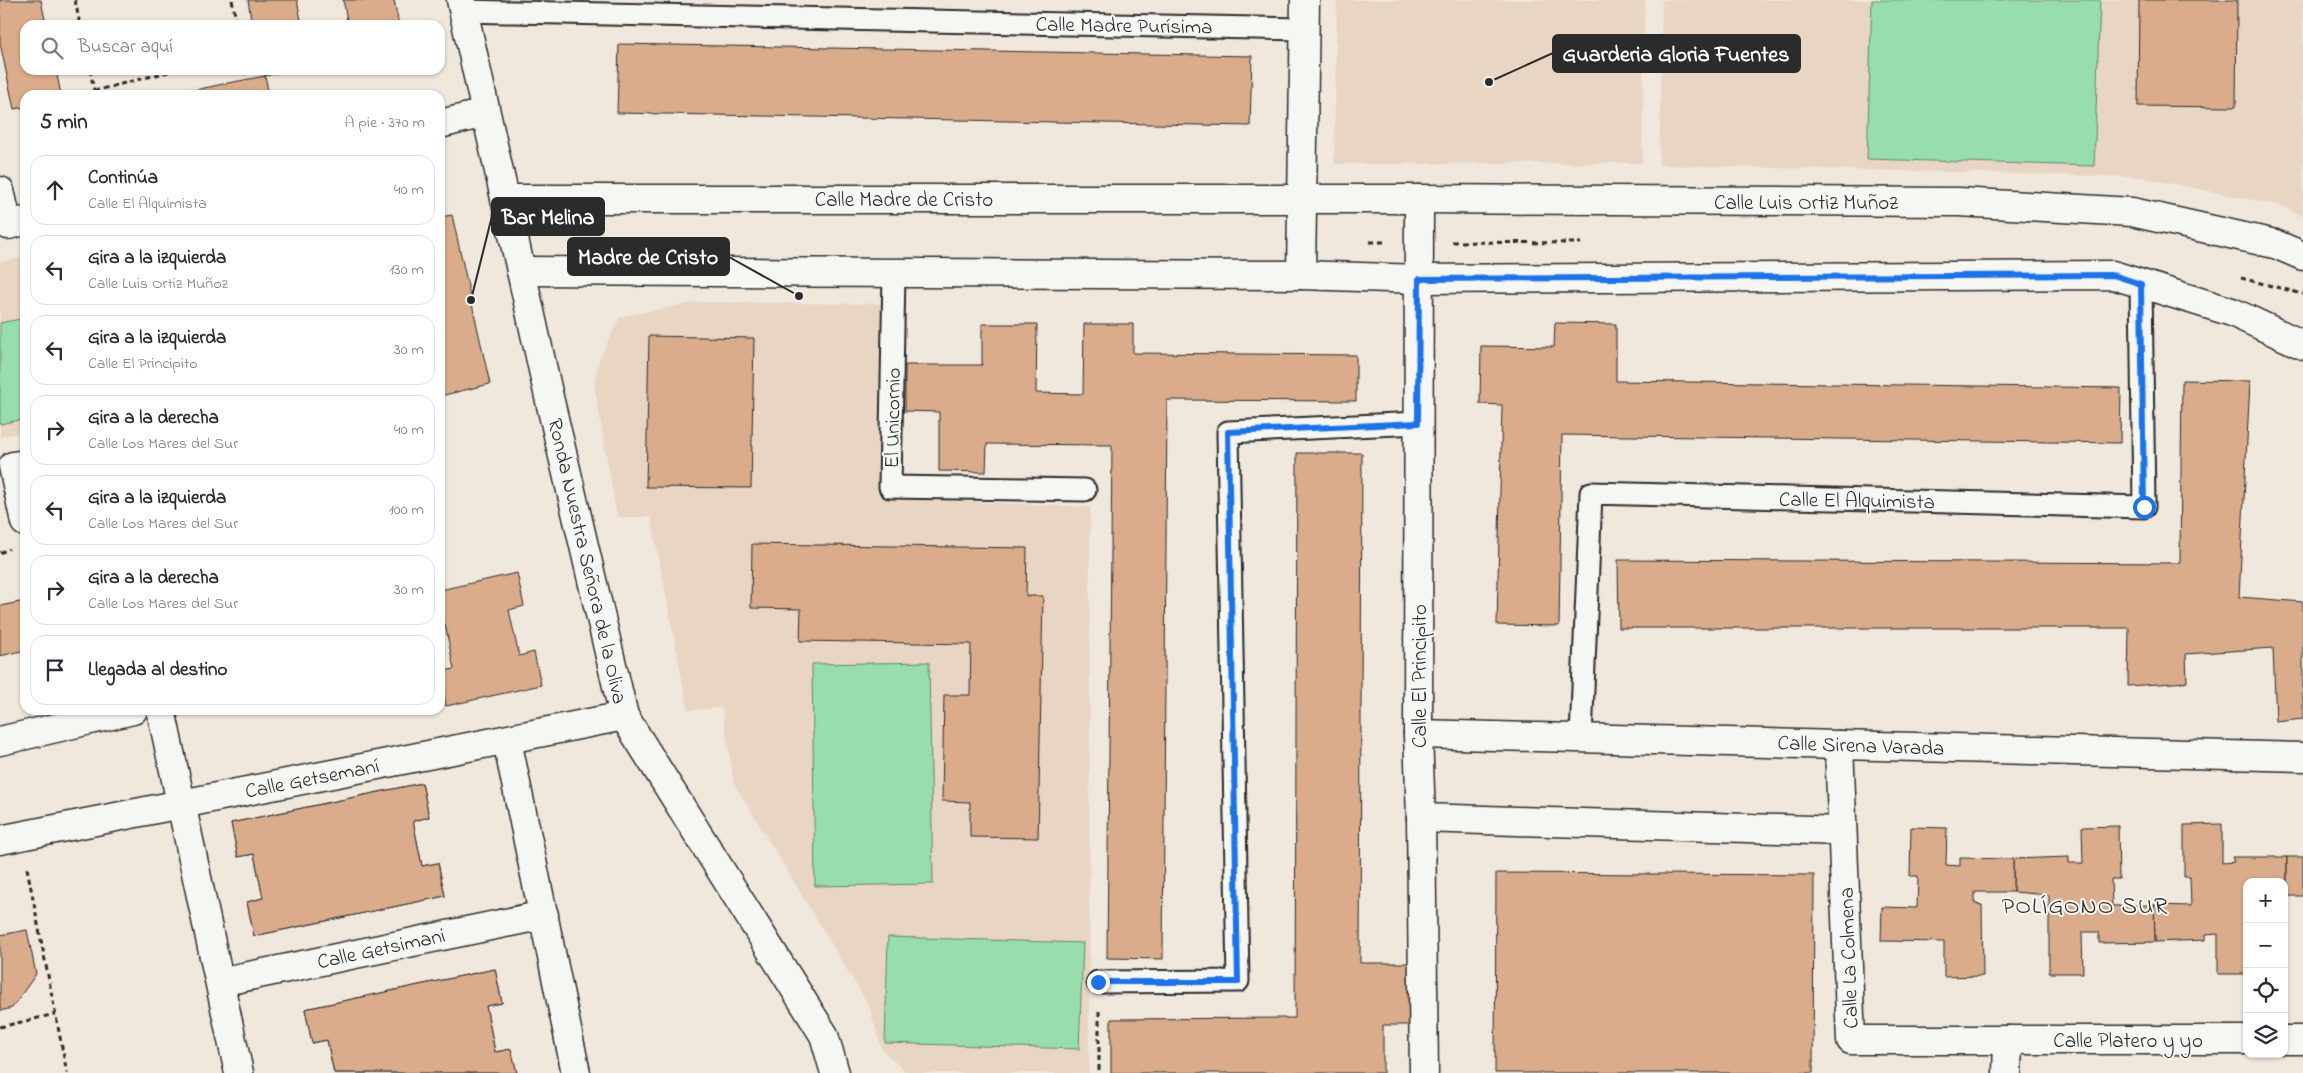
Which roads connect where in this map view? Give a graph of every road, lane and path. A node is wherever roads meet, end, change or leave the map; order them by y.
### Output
1 (75, 0) edge
2 (232, 0) edge
3 (1304, 0) edge
4 (462, 6) edge
5 (79, 20) edge
6 (236, 20) edge
7 (1304, 29) junction
8 (91, 75) edge
9 (157, 75) edge
10 (93, 90) edge
11 (105, 90) edge
12 (485, 113) junction
13 (445, 123) edge
14 (0, 191) edge
15 (505, 199) junction
16 (1302, 199) junction
17 (1419, 199) junction
18 (20, 222) edge
19 (2303, 256) edge
20 (521, 271) junction
21 (894, 273) junction
22 (1301, 275) junction
23 (1419, 279) junction
24 (2141, 284) junction
25 (2303, 345) edge
26 (1418, 423) junction
27 (20, 465) edge
28 (1086, 490) dead end
29 (20, 499) edge
30 (112, 715) edge
31 (162, 715) edge
32 (624, 716) junction
33 (1418, 734) junction
34 (1581, 738) junction
35 (507, 740) junction
36 (0, 741) edge
37 (1839, 745) junction
38 (2303, 757) edge
39 (181, 804) junction
40 (1421, 818) junction
41 (1842, 831) junction
42 (10, 838) edge
43 (544, 915) junction
44 (220, 982) junction
45 (1098, 982) joint
46 (56, 1014) junction
47 (0, 1027) edge
48 (2008, 1040) junction
49 (2243, 1040) edge
50 (2288, 1040) edge
51 (2303, 1040) edge
52 (67, 1073) edge
53 (239, 1073) edge
54 (576, 1073) edge
55 (836, 1073) edge
56 (1099, 1073) edge
57 (1424, 1073) edge
58 (2007, 1073) edge

1 - 5 path
2 - 6 path
3 - 7 street
4 - 7 street, Calle Madre Purísima
4 - 12 street, Ronda Nuestra Señora de la Oliva
7 - 16 street
8 - 10 path
9 - 11 path
12 - 13 street
12 - 15 street, Ronda Nuestra Señora de la Oliva
14 - 18 street
15 - 16 street, Calle Madre de Cristo
15 - 20 street, Ronda Nuestra Señora de la Oliva
16 - 17 street, Calle Luis Ortiz Muñoz
16 - 22 street
17 - 19 street, Calle Luis Ortiz Muñoz
17 - 23 street, Calle El Principito
20 - 21 street
20 - 32 street, Ronda Nuestra Señora de la Oliva
21 - 22 street
21 - 28 street, El Unicornio
22 - 23 street
23 - 24 street
23 - 26 street, Calle El Principito
24 - 25 street
24 - 34 street, Calle El Alquimista
26 - 33 street, Calle El Principito
26 - 45 street
27 - 29 street
30 - 36 street
31 - 39 street
32 - 35 street, Calle Getsemaní
32 - 55 street, Ronda Nuestra Señora de la Oliva
33 - 34 street, Calle Sirena Varada
33 - 40 street, Calle El Principito
34 - 37 street, Calle Sirena Varada
35 - 39 street, Calle Getsemaní
35 - 43 street
37 - 38 street, Calle Sirena Varada
37 - 41 street, Calle La Colmena
39 - 42 street, Calle Getsemaní
39 - 44 street
40 - 41 street
40 - 57 street, Calle El Principito
41 - 48 street, Calle La Colmena
42 - 46 path
43 - 44 street, Calle Getsimani
43 - 54 street
44 - 53 street
45 - 56 path
46 - 47 path
46 - 52 path
48 - 49 street, Calle Platero y yo
48 - 58 street
50 - 51 street

